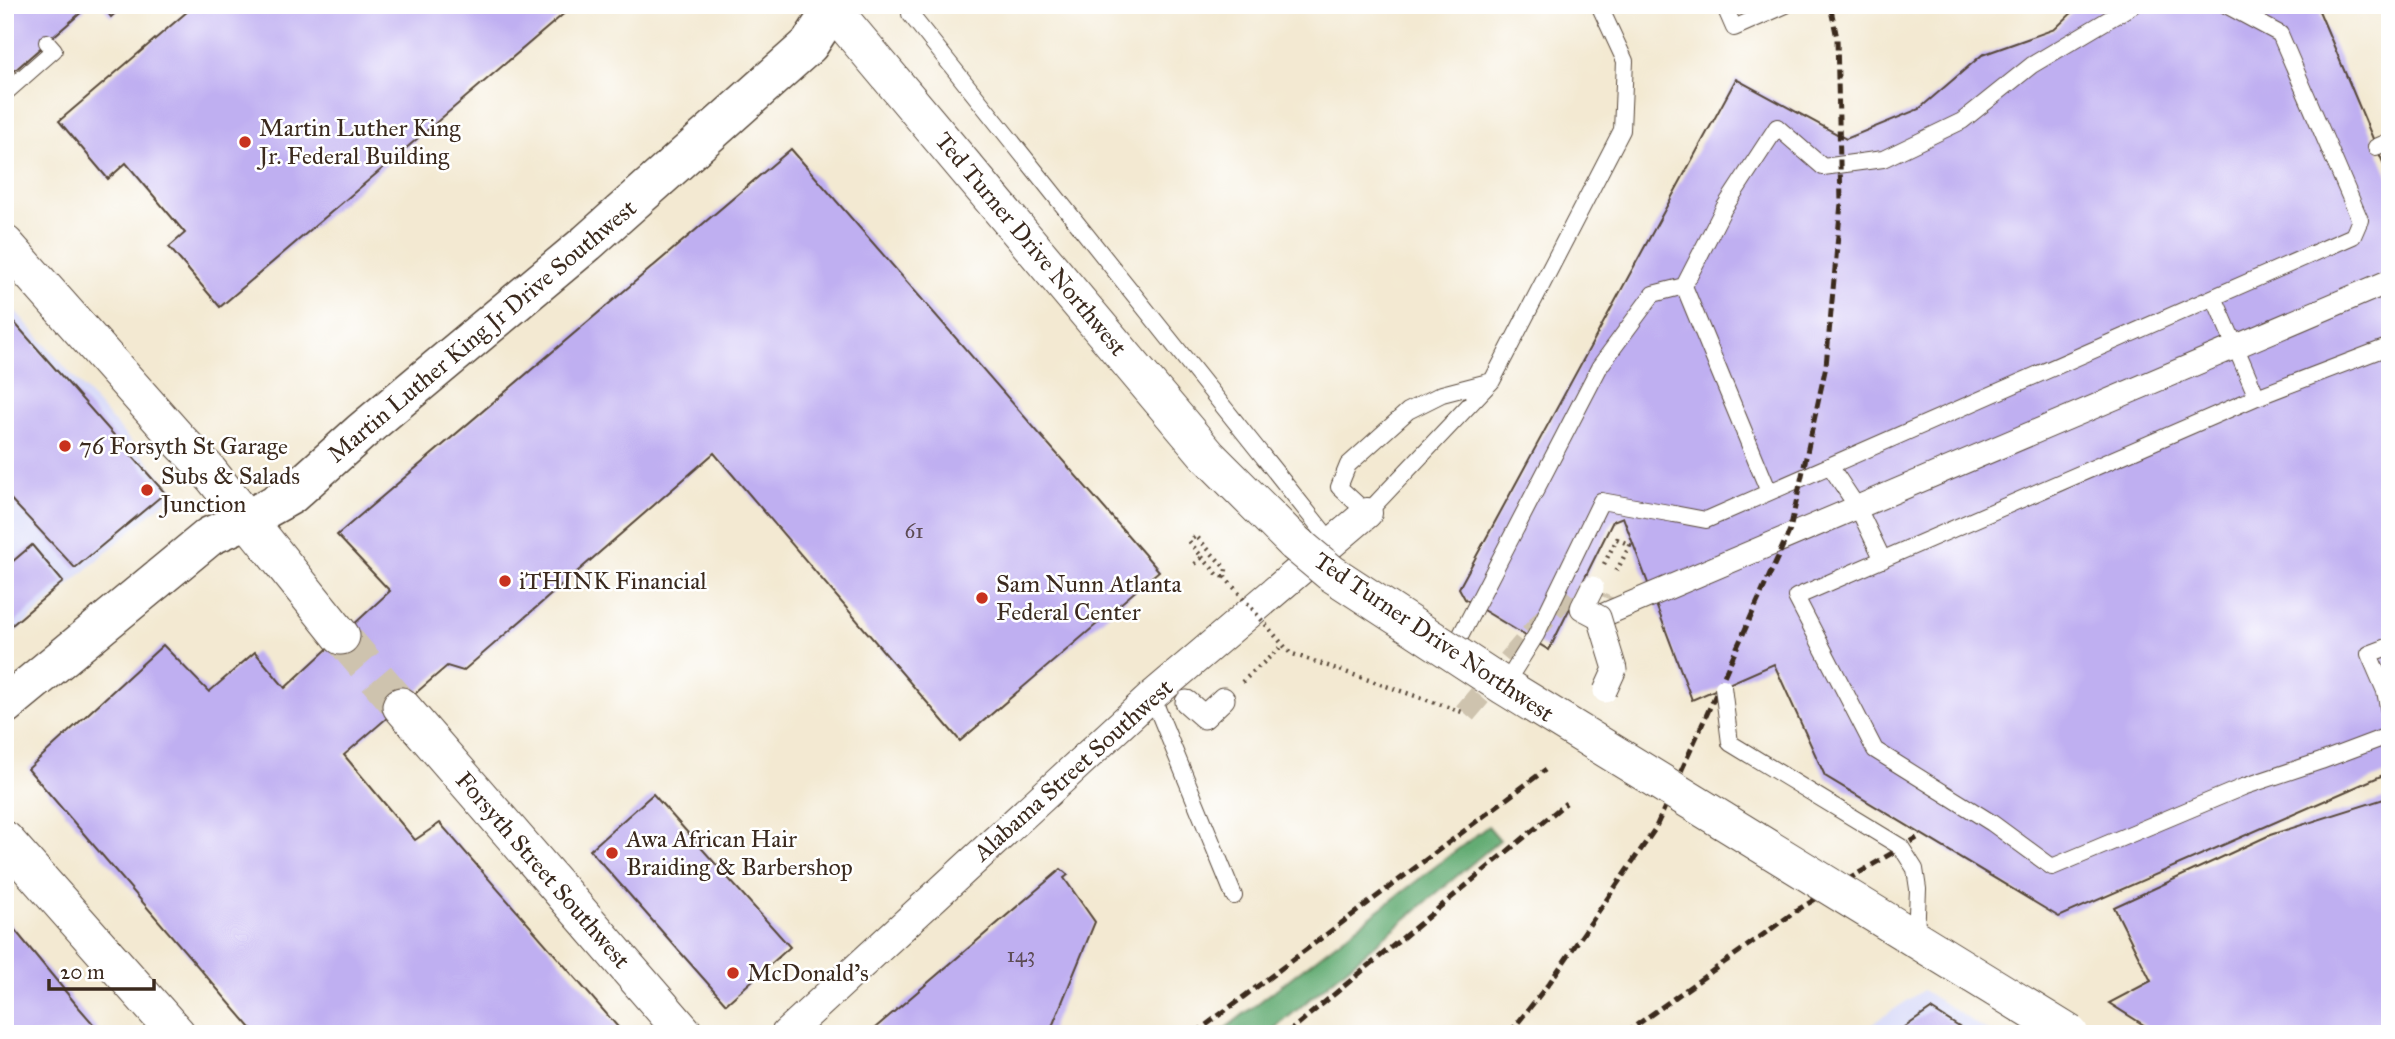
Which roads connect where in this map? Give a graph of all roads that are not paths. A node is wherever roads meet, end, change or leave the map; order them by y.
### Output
1 (920, 5) edge
2 (1599, 5) edge
3 (1724, 5) edge
4 (1786, 5) edge
5 (2133, 5) edge
6 (2226, 5) edge
7 (832, 6) edge
8 (47, 42) dead end
9 (5, 93) edge
10 (5, 244) edge
11 (2390, 281) edge
12 (1684, 286) junction
13 (2214, 297) junction
14 (2390, 346) edge
15 (2237, 347) junction
16 (1492, 381) junction
17 (2257, 397) junction
18 (1830, 466) junction
19 (1769, 492) junction
20 (1858, 508) junction
21 (1367, 513) junction
22 (248, 519) junction
23 (1333, 544) junction
24 (1883, 560) junction
25 (1592, 588) dead end
26 (1600, 617) junction
27 (341, 636) tunnel mouth
28 (2390, 646) edge
29 (1452, 652) junction
30 (1504, 686) junction
31 (1723, 687) dead end
32 (1605, 691) dead end
33 (1152, 696) junction
34 (1223, 699) road end
35 (1187, 702) dead end
36 (5, 705) edge
37 (401, 706) tunnel mouth
38 (2390, 717) edge
39 (2390, 735) edge
40 (5, 839) edge
41 (1234, 896) dead end
42 (1916, 939) junction
43 (177, 1034) edge
44 (685, 1034) edge
45 (786, 1034) edge
46 (2070, 1034) edge

1 - 23 lane
2 - 16 lane
3 - 4 lane
5 - 12 lane
6 - 13 lane
7 - 22 main road, Martin Luther King Jr Drive Southwest
7 - 29 street, Ted Turner Drive Northwest, bridge
8 - 9 lane
10 - 22 street
11 - 15 street
12 - 19 lane
12 - 29 lane
13 - 15 lane
13 - 18 lane
14 - 17 lane
15 - 17 lane
15 - 20 street
16 - 21 lane
16 - 21 lane
17 - 24 lane
18 - 19 lane
18 - 20 lane
19 - 30 lane, bridge
20 - 24 lane
20 - 26 street
21 - 23 street, Alabama Street Southwest
22 - 27 street
22 - 36 main road, Martin Luther King Jr Drive Southwest
23 - 33 street, Alabama Street Southwest
24 - 39 lane
25 - 26 street, bridge
26 - 32 street, bridge
28 - 38 lane
29 - 30 street, Ted Turner Drive Northwest, bridge
30 - 42 street, Ted Turner Drive Northwest, bridge
31 - 42 lane, bridge
33 - 41 lane
33 - 45 street, Alabama Street Southwest
34 - 35 street
37 - 44 street, Forsyth Street Southwest
40 - 43 street
42 - 46 street, Ted Turner Drive Northwest, bridge

